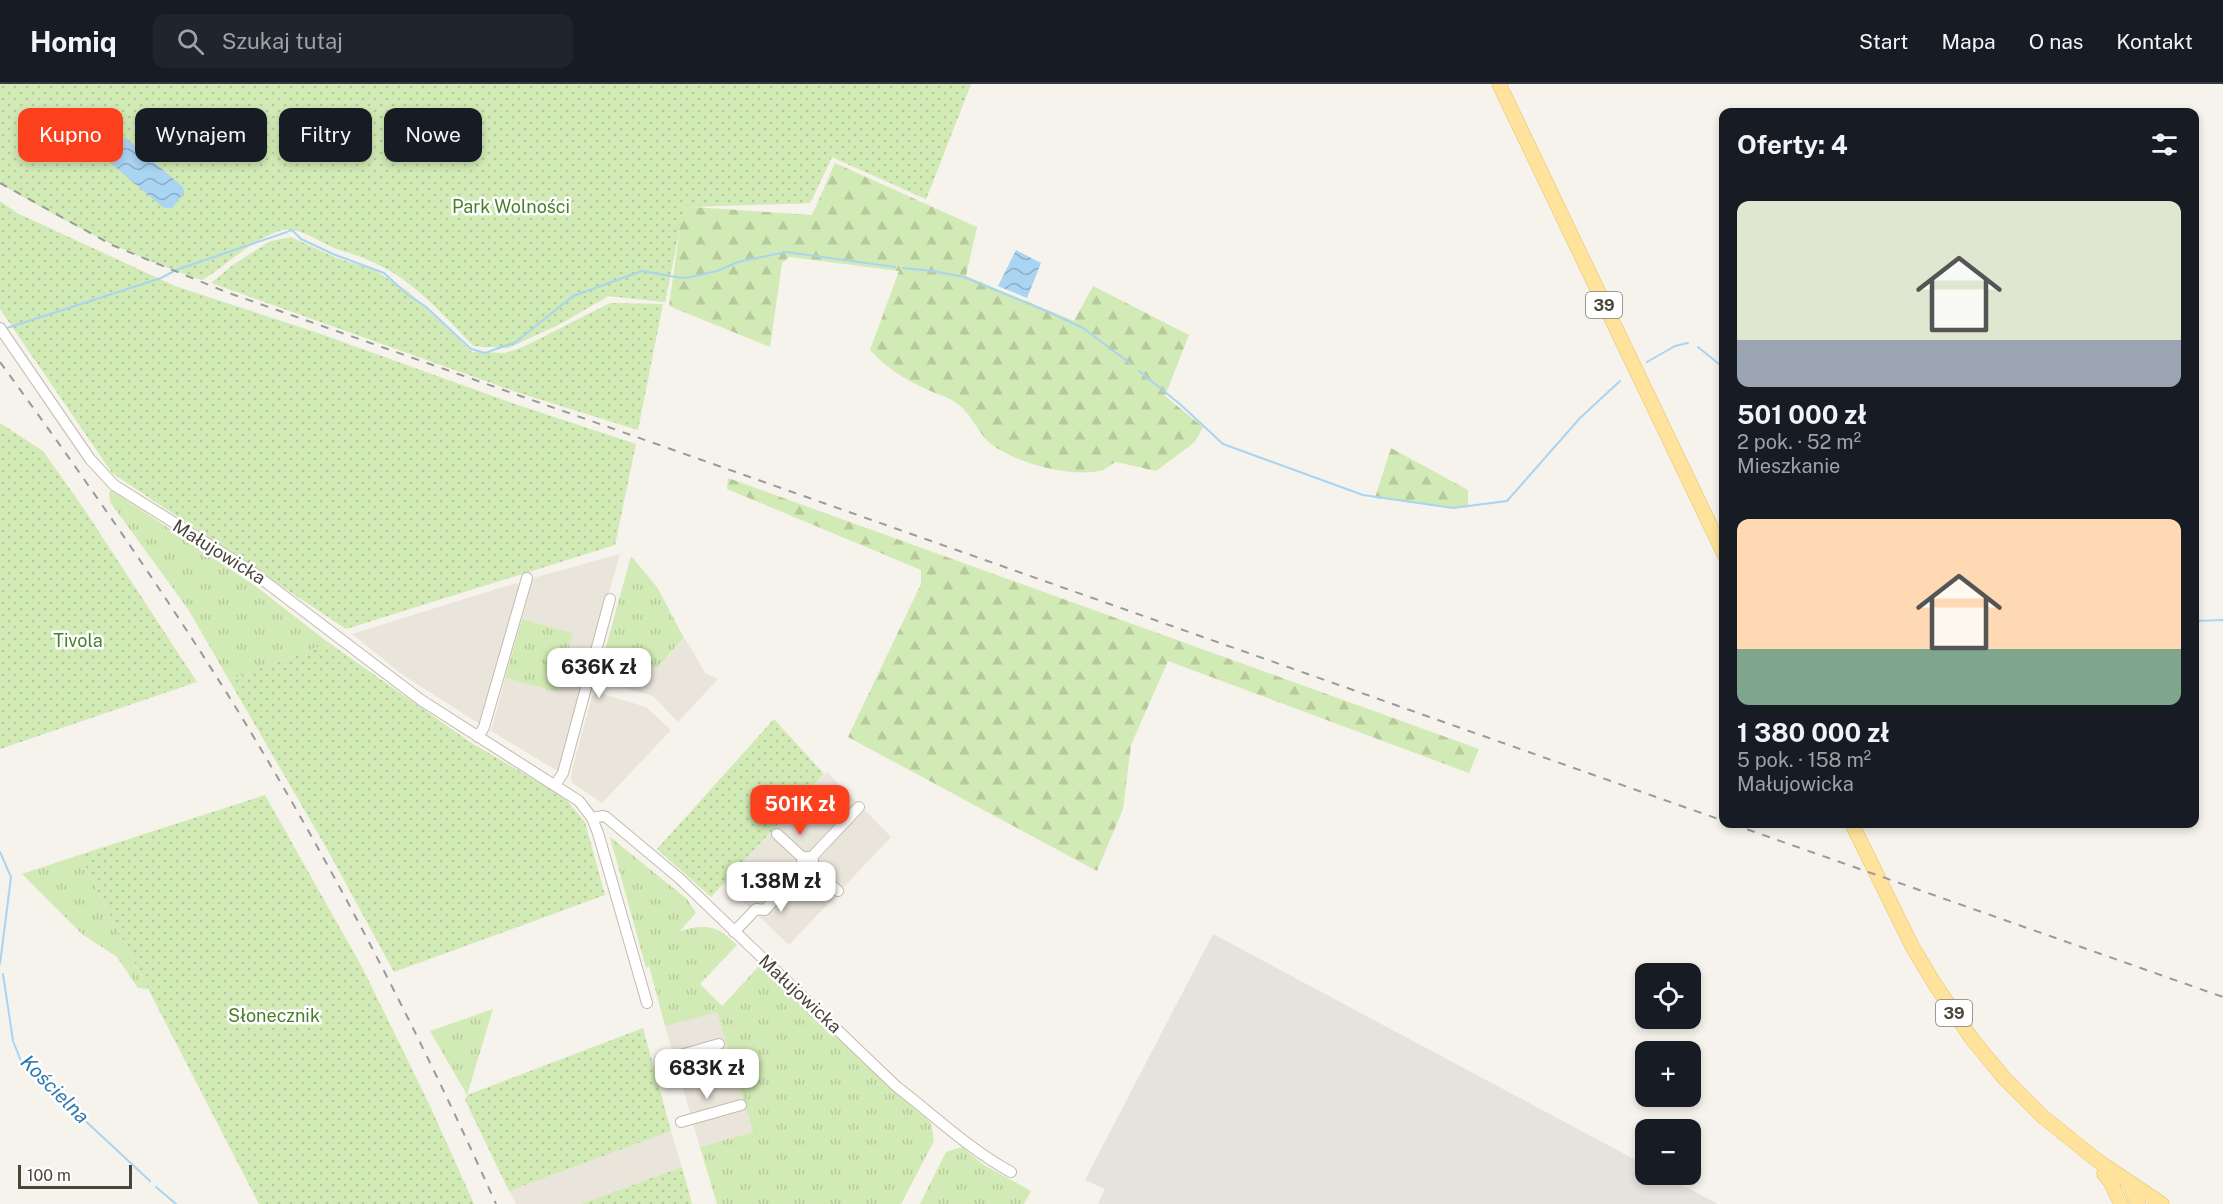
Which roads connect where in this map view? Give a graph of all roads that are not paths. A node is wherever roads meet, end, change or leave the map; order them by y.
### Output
1 (1499, 84) edge
2 (0, 328) edge
3 (1719, 544) edge
4 (527, 578) dead end
5 (610, 599) dead end
6 (478, 737) junction
7 (555, 784) junction
8 (859, 807) dead end
9 (592, 818) junction
10 (1854, 828) edge
11 (777, 834) dead end
12 (807, 862) junction
13 (838, 891) dead end
14 (734, 932) junction
15 (647, 1003) dead end
16 (719, 1044) dead end
17 (663, 1060) dead end
18 (741, 1104) dead end
19 (2042, 1116) junction
20 (681, 1122) dead end
21 (1011, 1172) dead end
22 (2129, 1182) junction
23 (2129, 1202) edge
24 (2153, 1202) edge

1 - 3 main road, 39
2 - 6 street, Małujowicka
4 - 6 street
5 - 7 street
6 - 7 street, Małujowicka
7 - 9 street, Małujowicka
8 - 12 street
9 - 14 street, Małujowicka
9 - 15 street, Małujowicka
10 - 19 main road, 39
11 - 12 street
12 - 13 street
12 - 14 street
14 - 21 street, Małujowicka
16 - 17 street
18 - 20 street
19 - 22 main road, 39
19 - 23 main road, 39
22 - 23 main road
22 - 24 main road, 39
23 - 24 main road

